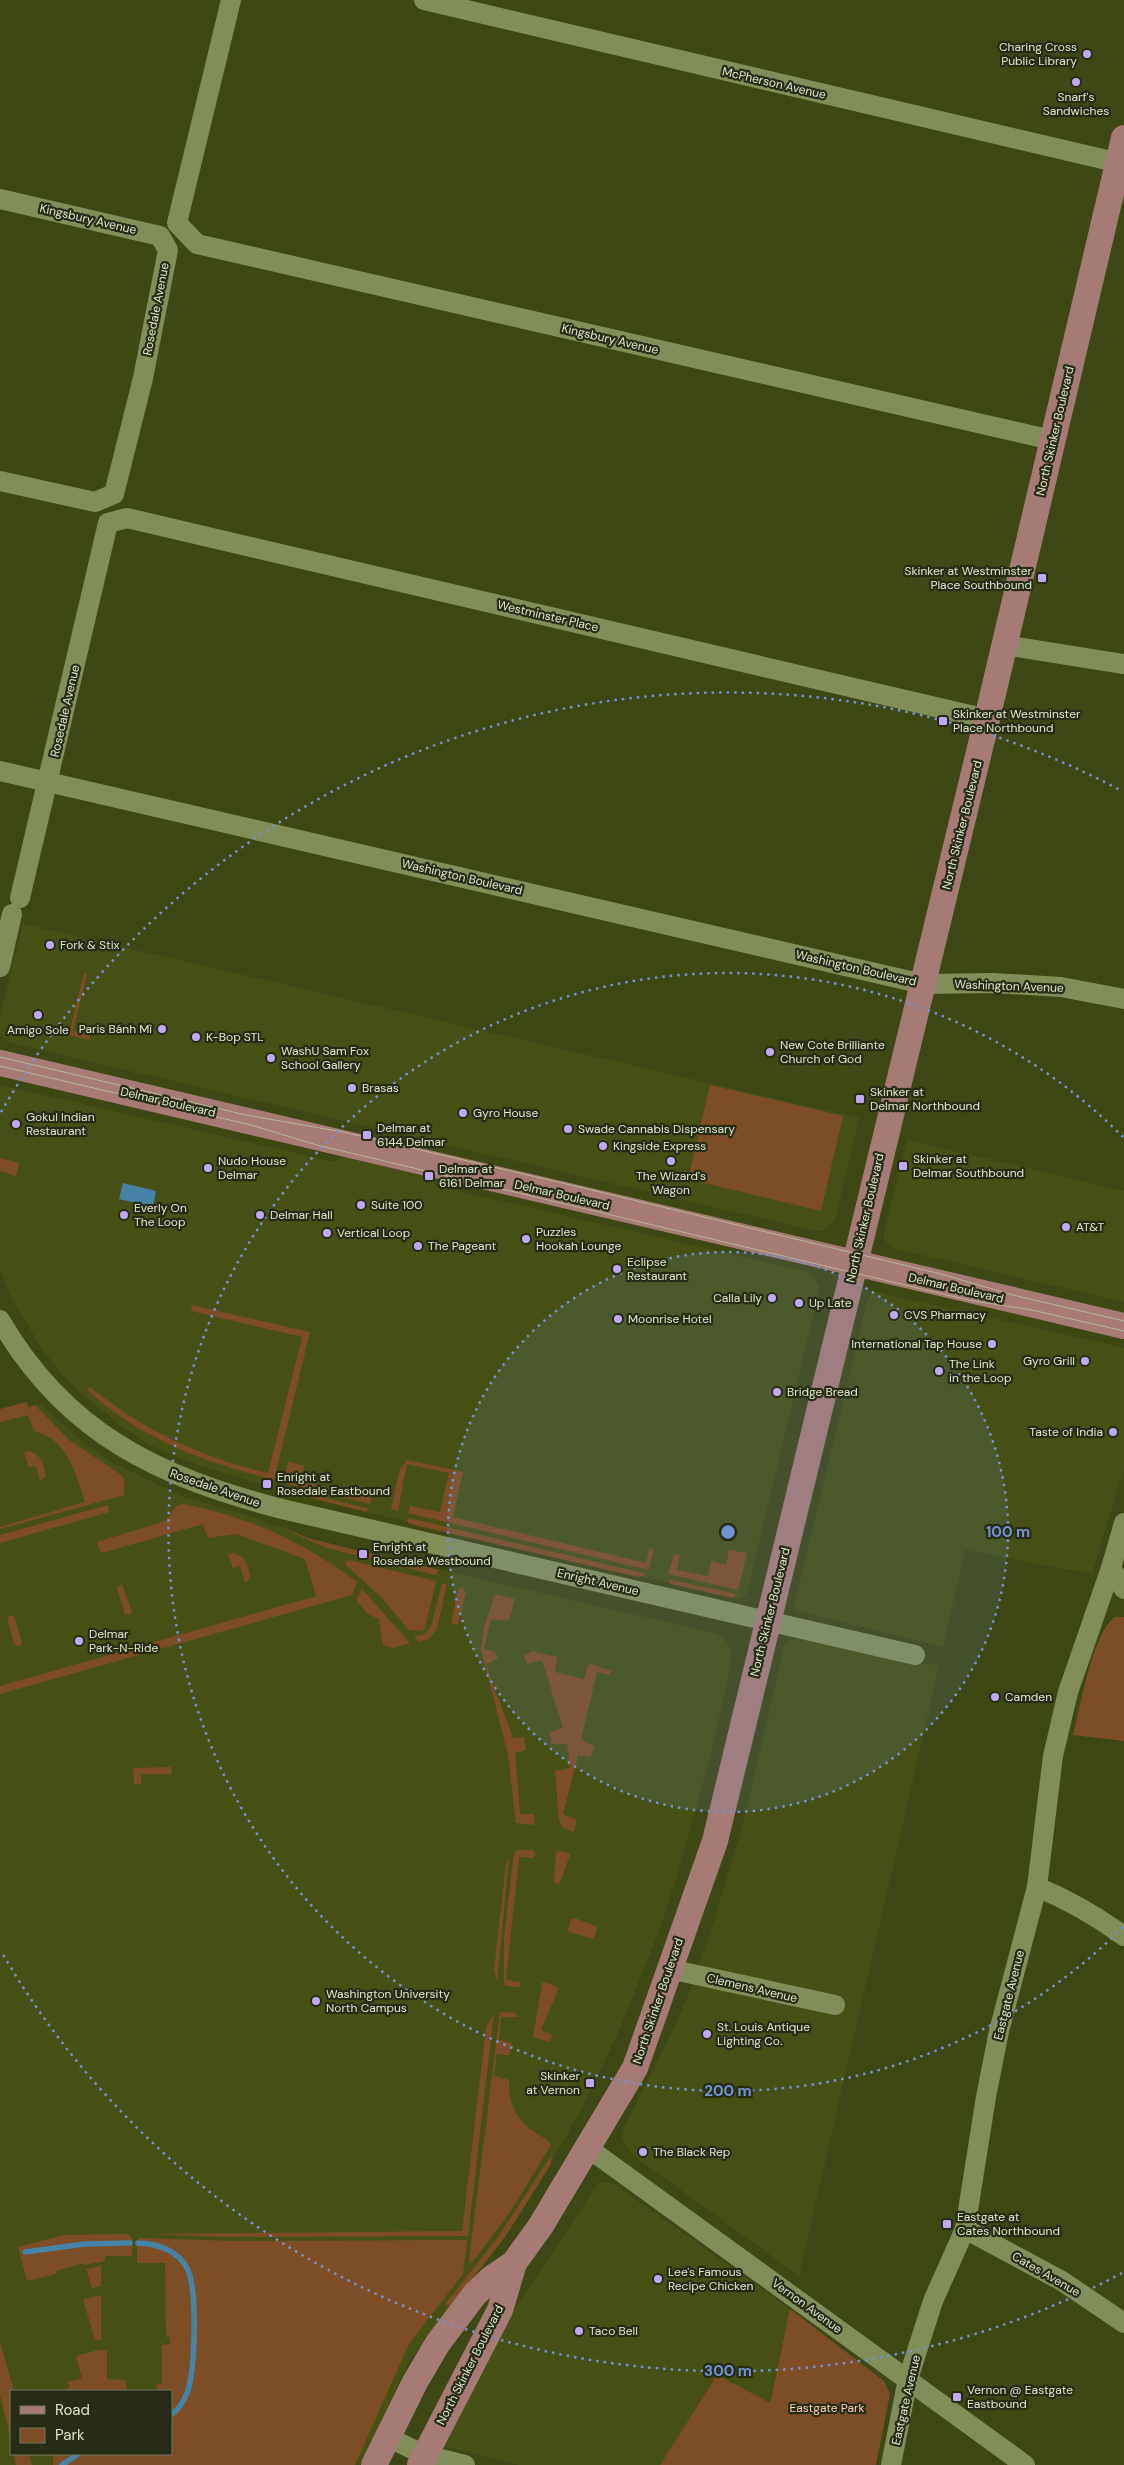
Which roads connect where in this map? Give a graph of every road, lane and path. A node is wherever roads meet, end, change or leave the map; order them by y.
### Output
1 (231, 0) edge
2 (424, 0) edge
3 (1124, 138) edge
4 (1121, 164) edge
5 (0, 199) edge
6 (168, 250) joint
7 (1052, 440) junction
8 (0, 481) edge
9 (108, 523) joint
10 (1004, 646) junction
11 (1124, 664) edge
12 (987, 719) junction
13 (0, 771) edge
14 (48, 782) junction
15 (0, 966) edge
16 (923, 984) junction
17 (1124, 1000) edge
18 (0, 1063) edge
19 (855, 1264) junction
20 (0, 1320) edge
21 (1124, 1326) edge
22 (282, 1509) joint
23 (1124, 1524) edge
24 (1111, 1568) junction
25 (1124, 1589) edge
26 (767, 1621) junction
27 (915, 1655) dead end
28 (1036, 1887) junction
29 (1124, 1936) edge
30 (668, 1969) junction
31 (835, 2005) dead end
32 (588, 2148) junction
33 (965, 2229) junction
34 (514, 2263) junction
35 (1124, 2323) edge
36 (908, 2379) junction
37 (387, 2437) junction
38 (422, 2460) edge
39 (374, 2465) edge
40 (465, 2465) edge
41 (891, 2465) edge
42 (1026, 2465) edge

1 - 7 street, Kingsbury Avenue
2 - 4 street, McPherson Avenue
3 - 4 main road, North Skinker Boulevard
4 - 7 main road, North Skinker Boulevard
5 - 6 street, Kingsbury Avenue
6 - 8 street, Rosedale Avenue
7 - 10 main road, North Skinker Boulevard
9 - 12 street, Westminster Place
9 - 14 street, Rosedale Avenue
10 - 11 street
10 - 12 main road, North Skinker Boulevard
12 - 16 main road, North Skinker Boulevard
13 - 14 street, Washington Boulevard
14 - 15 street, Rosedale Avenue
14 - 16 street, Washington Boulevard
16 - 17 street, Washington Avenue
16 - 19 main road, North Skinker Boulevard
18 - 19 main road, Delmar Boulevard
19 - 21 main road, Delmar Boulevard
19 - 26 main road, North Skinker Boulevard
20 - 22 street, Rosedale Avenue
22 - 26 street, Enright Avenue
23 - 24 street, Eastgate Avenue
24 - 25 street
24 - 28 street, Eastgate Avenue
26 - 27 street, Enright Avenue
26 - 30 main road, North Skinker Boulevard
28 - 29 street
28 - 33 street, Eastgate Avenue
30 - 31 street, Clemens Avenue
30 - 32 main road, North Skinker Boulevard
32 - 34 main road, North Skinker Boulevard
32 - 36 street, Vernon Avenue
33 - 35 street, Cates Avenue
33 - 36 street, Eastgate Avenue
34 - 37 main road, North Skinker Boulevard
34 - 38 main road, North Skinker Boulevard
36 - 41 street, Eastgate Avenue
36 - 42 street, Vernon Avenue
37 - 38 street
37 - 39 main road, North Skinker Boulevard
38 - 40 street

